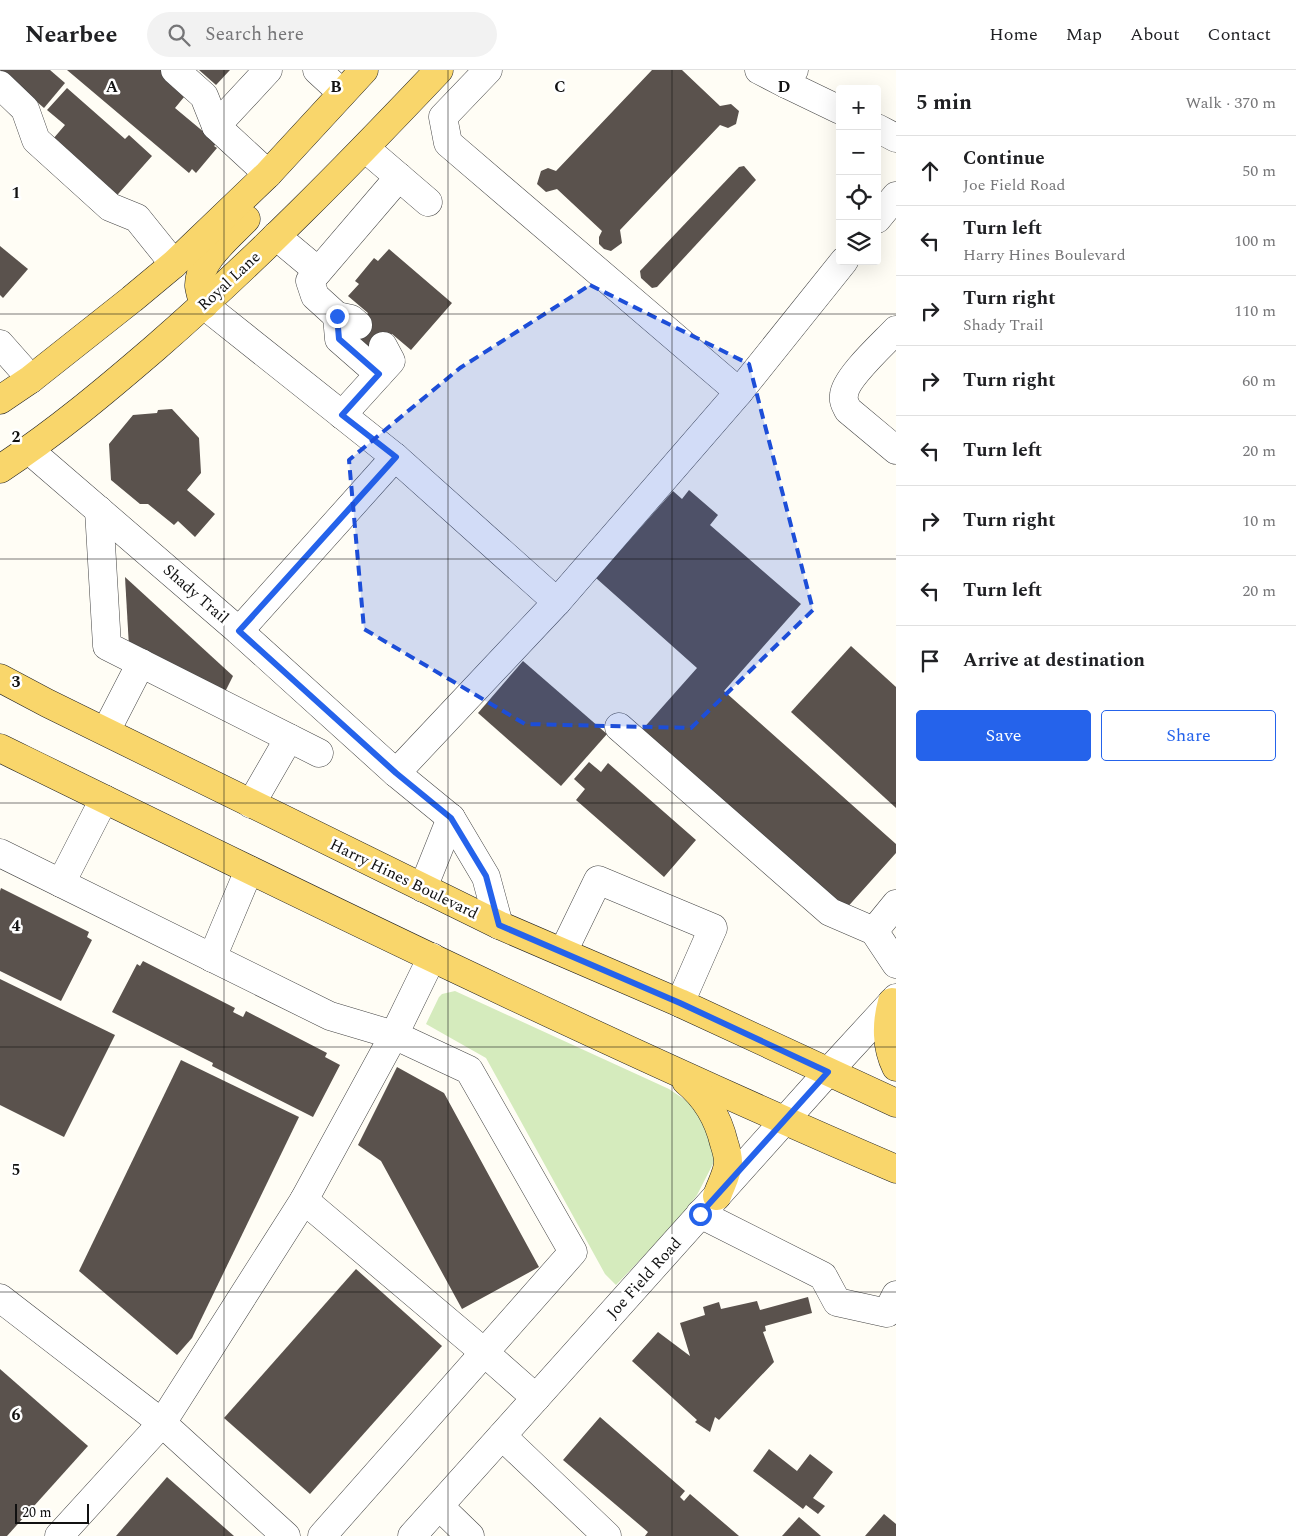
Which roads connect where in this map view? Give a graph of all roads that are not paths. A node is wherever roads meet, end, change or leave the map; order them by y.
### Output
1 (175, 70) edge
2 (268, 70) edge
3 (317, 70) edge
4 (364, 70) edge
5 (439, 70) edge
6 (488, 70) edge
7 (759, 70) edge
8 (790, 77) edge
9 (0, 86) edge
10 (342, 93) junction
11 (416, 94) junction
12 (836, 107) edge
13 (443, 117) junction
14 (216, 126) junction
15 (881, 130) edge
16 (896, 138) edge
17 (365, 148) junction
18 (268, 174) junction
19 (399, 176) junction
20 (896, 196) edge
21 (428, 202) dead end
22 (881, 214) edge
23 (276, 236) junction
24 (174, 264) junction
25 (841, 265) edge
26 (318, 271) junction
27 (204, 305) junction
28 (896, 330) edge
29 (0, 344) edge
30 (382, 346) dead end
31 (379, 374) junction
32 (31, 379) junction
33 (738, 392) junction
34 (0, 400) edge
35 (342, 415) junction
36 (29, 450) junction
37 (896, 450) edge
38 (396, 457) junction
39 (0, 469) edge
40 (99, 510) junction
41 (558, 602) junction
42 (239, 631) junction
43 (141, 663) junction
44 (5, 679) edge
45 (619, 727) dead end
46 (106, 731) junction
47 (289, 738) junction
48 (0, 748) edge
49 (319, 753) dead end
50 (396, 773) junction
51 (104, 799) junction
52 (251, 804) junction
53 (451, 818) junction
54 (0, 853) edge
55 (249, 870) junction
56 (61, 883) junction
57 (423, 888) junction
58 (896, 904) edge
59 (499, 925) junction
60 (874, 931) junction
61 (562, 952) junction
62 (432, 957) junction
63 (212, 958) junction
64 (896, 964) edge
65 (894, 1000) edge
66 (680, 1003) junction
67 (394, 1035) junction
68 (896, 1067) edge
69 (671, 1069) junction
70 (828, 1072) junction
71 (896, 1103) edge
72 (784, 1121) junction
73 (896, 1169) edge
74 (304, 1200) junction
75 (708, 1205) junction
76 (896, 1295) edge
77 (0, 1298) edge
78 (485, 1353) junction
79 (536, 1398) junction
80 (162, 1423) junction
81 (502, 1436) junction
82 (439, 1506) junction
83 (59, 1536) edge
84 (286, 1536) edge
85 (322, 1536) edge
86 (412, 1536) edge
87 (470, 1536) edge
88 (607, 1536) edge

1 - 14 street
2 - 14 street
3 - 10 street
4 - 10 main road
5 - 11 main road, Royal Lane
6 - 13 street
7 - 8 street
8 - 12 street
9 - 24 street
10 - 18 main road
11 - 13 street
11 - 17 main road, Royal Lane
13 - 33 street
14 - 18 street
15 - 16 street
17 - 19 street
17 - 23 main road, Royal Lane
18 - 24 main road
18 - 27 main road
19 - 21 street
19 - 26 street
20 - 22 street
23 - 26 street
23 - 27 main road, Royal Lane
24 - 32 main road
25 - 33 street
26 - 31 street
27 - 35 street
27 - 36 main road, Royal Lane
28 - 37 street
29 - 32 street
30 - 31 street
31 - 35 street
32 - 34 main road
33 - 41 street
35 - 38 street
36 - 39 main road, Royal Lane
36 - 40 street, Shady Trail
38 - 41 street
38 - 42 street
40 - 42 street, Shady Trail
40 - 43 street
41 - 50 street
42 - 50 street, Shady Trail
43 - 46 street
43 - 47 street
44 - 46 main road, Harry Hines Boulevard
45 - 60 street
46 - 52 main road, Harry Hines Boulevard
47 - 49 street
47 - 52 street
48 - 51 main road
50 - 53 street, Shady Trail
51 - 55 main road
51 - 56 street
52 - 57 main road, Harry Hines Boulevard
53 - 57 street
53 - 59 street, Shady Trail
54 - 56 street
55 - 62 main road
55 - 63 street
56 - 63 street
57 - 59 main road, Harry Hines Boulevard
58 - 60 street
59 - 61 main road, Harry Hines Boulevard
60 - 64 street
61 - 66 main road, Harry Hines Boulevard
61 - 66 street
62 - 67 street
62 - 69 main road
63 - 67 street
65 - 68 main road
65 - 70 street, Joe Field Road
66 - 70 main road, Harry Hines Boulevard
67 - 74 street
67 - 78 street
69 - 72 main road
69 - 75 main road
70 - 71 main road, Harry Hines Boulevard
70 - 72 street, Joe Field Road
72 - 73 main road
72 - 75 street, Joe Field Road
74 - 78 street
74 - 80 street
75 - 76 street
75 - 79 street, Joe Field Road
77 - 80 street
78 - 79 street
78 - 85 street
79 - 81 street, Joe Field Road
80 - 83 street
80 - 84 street
81 - 82 street, Joe Field Road
81 - 88 street
82 - 86 street, Joe Field Road
82 - 87 street

